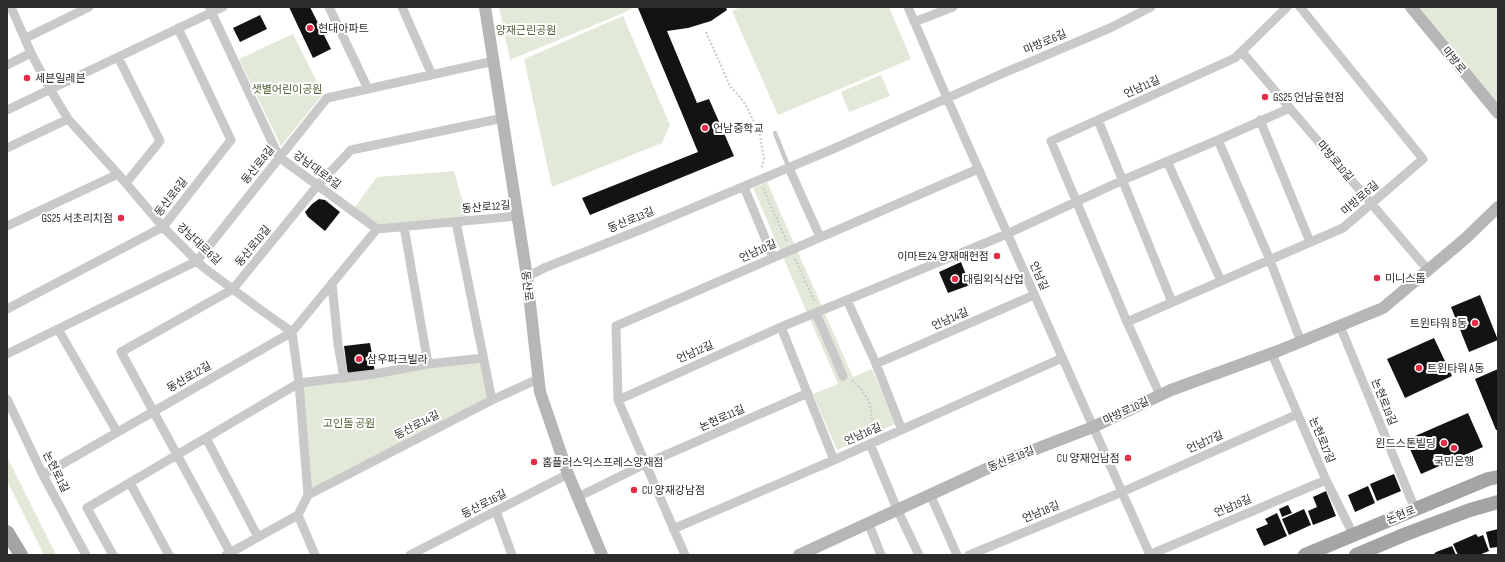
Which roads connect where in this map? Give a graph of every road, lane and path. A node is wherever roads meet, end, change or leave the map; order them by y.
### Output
1 (11, 7) edge
2 (89, 7) edge
3 (223, 7) edge
4 (329, 7) edge
5 (402, 7) edge
6 (485, 7) edge
7 (908, 7) edge
8 (953, 7) edge
9 (1151, 7) edge
10 (1287, 7) edge
11 (1300, 7) edge
12 (1411, 7) edge
13 (211, 10) edge
14 (914, 22) junction
15 (178, 28) junction
16 (26, 38) junction
17 (1242, 52) junction
18 (31, 53) junction
19 (118, 57) junction
20 (494, 61) junction
21 (7, 65) edge
22 (432, 75) junction
23 (50, 89) junction
24 (368, 89) junction
25 (946, 98) junction
26 (1290, 108) junction
27 (7, 110) edge
28 (1498, 113) edge
29 (503, 118) junction
30 (68, 119) junction
31 (1098, 120) junction
32 (1260, 120) junction
33 (775, 133) dead end
34 (1218, 140) junction
35 (7, 148) edge
36 (279, 158) junction
37 (1166, 161) junction
38 (789, 168) junction
39 (978, 169) junction
40 (118, 174) junction
41 (1123, 180) junction
42 (126, 183) junction
43 (317, 186) junction
44 (744, 186) junction
45 (1077, 202) junction
46 (1372, 204) junction
47 (1498, 207) edge
48 (518, 216) junction
49 (456, 222) junction
50 (7, 226) edge
51 (163, 226) junction
52 (404, 227) junction
53 (378, 230) junction
54 (1007, 234) junction
55 (820, 237) junction
56 (1310, 242) junction
57 (773, 257) junction
58 (1270, 260) junction
59 (197, 261) junction
60 (1428, 270) junction
61 (527, 277) junction
62 (1221, 281) junction
63 (332, 283) junction
64 (233, 289) junction
65 (1034, 295) junction
66 (847, 300) junction
67 (1172, 302) junction
68 (7, 308) edge
69 (816, 313) junction
70 (1127, 322) junction
71 (1340, 326) junction
72 (781, 327) junction
73 (58, 329) junction
74 (292, 332) junction
75 (1301, 342) junction
76 (7, 354) edge
77 (1272, 354) junction
78 (483, 358) junction
79 (1062, 358) junction
80 (428, 364) junction
81 (876, 364) junction
82 (843, 376) dead end
83 (344, 378) junction
84 (538, 379) junction
85 (299, 383) junction
86 (808, 393) junction
87 (1160, 395) junction
88 (7, 399) edge
89 (492, 400) junction
90 (618, 400) junction
91 (154, 411) junction
92 (1298, 414) junction
93 (1093, 427) junction
94 (902, 430) junction
95 (117, 432) junction
96 (206, 438) junction
97 (870, 444) junction
98 (177, 455) junction
99 (834, 460) junction
100 (645, 464) junction
101 (568, 474) junction
102 (44, 475) junction
103 (1498, 477) edge
104 (1326, 480) junction
105 (130, 482) junction
106 (1122, 492) junction
107 (930, 494) junction
108 (308, 495) junction
109 (578, 497) junction
110 (1498, 502) edge
111 (897, 509) junction
112 (1415, 509) junction
113 (496, 511) junction
114 (298, 515) junction
115 (868, 522) junction
116 (673, 529) junction
117 (7, 532) edge
118 (1353, 534) junction
119 (258, 537) junction
120 (227, 554) edge
121 (21, 555) edge
122 (86, 555) edge
123 (113, 555) edge
124 (169, 555) edge
125 (315, 555) edge
126 (410, 555) edge
127 (512, 555) edge
128 (602, 555) edge
129 (685, 555) edge
130 (799, 555) edge
131 (881, 555) edge
132 (919, 555) edge
133 (957, 555) edge
134 (969, 555) edge
135 (1150, 555) edge
136 (1305, 555) edge
137 (1356, 555) edge

1 - 16 street, 강남대로6길
2 - 16 street
3 - 13 street
4 - 24 street
5 - 22 street
6 - 20 street, 동산로
7 - 14 street, 언남길
8 - 14 street
9 - 25 street, 마방로6길
10 - 17 street, 언남11길
11 - 46 street, 마방로6길
12 - 28 street, 마방로
13 - 15 street
13 - 36 street, 강남대로8길
14 - 25 street, 언남길
15 - 19 street
15 - 51 street, 동산로6길
16 - 18 street, 강남대로6길
17 - 26 street, 마방로10길
17 - 31 street, 언남11길
18 - 21 street
18 - 23 street, 강남대로6길
19 - 23 street
19 - 42 street
20 - 22 street, 동산로8길
20 - 29 street, 동산로
22 - 24 street, 동산로8길
23 - 27 street
23 - 30 street, 강남대로6길
24 - 36 street, 동산로8길
25 - 38 street, 동산로13길
25 - 39 street, 언남길
26 - 32 street
26 - 46 street, 마방로10길
29 - 43 street, 동산로10길
29 - 48 street, 동산로
30 - 35 street
30 - 40 street, 강남대로6길
31 - 41 street
31 - 45 street, 언남11길
32 - 34 street
32 - 56 street
33 - 38 lane
34 - 37 street
34 - 58 street
36 - 43 street, 강남대로8길
36 - 59 street, 동산로8길
37 - 41 street
37 - 62 street
38 - 44 street, 동산로13길
38 - 55 street
39 - 54 street, 언남길
39 - 55 street, 언남10길
40 - 42 street, 강남대로6길
40 - 50 street
41 - 45 street
41 - 67 street
42 - 51 street, 강남대로6길
43 - 53 street, 강남대로8길
43 - 64 street, 동산로10길
44 - 57 street
44 - 61 street, 동산로13길
45 - 54 street
45 - 70 street, 마방로10길
46 - 56 street, 마방로6길
46 - 60 street, 마방로10길
47 - 60 street, 마방로10길
48 - 49 street, 동산로12길
48 - 61 street, 동산로
49 - 52 street, 동산로12길
49 - 78 street, 동산로12길
51 - 59 street, 강남대로6길
51 - 68 street, 동산로6길
52 - 53 street, 동산로12길
52 - 80 street
53 - 63 street, 동산로12길
54 - 65 street, 언남길
54 - 66 street, 언남12길
55 - 57 street, 언남10길
56 - 58 street, 마방로6길
57 - 90 street, 언남10길
58 - 62 street, 마방로6길
58 - 75 street
59 - 64 street, 강남대로6길
59 - 73 street, 동산로8길
60 - 71 street, 마방로10길
61 - 84 street, 동산로
62 - 67 street, 마방로6길
63 - 74 street, 동산로12길
63 - 83 street
64 - 74 street, 강남대로6길
64 - 91 street, 동산로10길
65 - 79 street, 언남길
65 - 81 street, 언남14길
66 - 69 street, 언남12길
66 - 81 street
67 - 70 street, 마방로6길
69 - 72 street, 언남12길
69 - 82 street
70 - 87 street, 마방로10길
71 - 75 street, 마방로10길
71 - 112 street, 논현로19길
72 - 86 street
72 - 90 street, 언남12길
73 - 76 street, 동산로8길
73 - 95 street
74 - 85 street
74 - 91 street, 동산로12길
75 - 77 street, 마방로10길
77 - 87 street, 마방로10길
77 - 92 street, 논현로17길
78 - 80 street
78 - 89 street, 동산로12길
79 - 93 street, 언남길
79 - 94 street, 언남16길
80 - 83 street
81 - 94 street
83 - 85 street
84 - 89 street, 동산로14길
84 - 101 street, 동산로
85 - 96 street
85 - 108 street
86 - 99 street
86 - 100 street, 논현로11길
87 - 93 street, 마방로10길
88 - 102 street, 논현로1길
89 - 108 street, 동산로14길
90 - 100 street
91 - 95 street, 동산로12길
91 - 98 street, 동산로10길
92 - 104 street, 논현로17길
92 - 106 street, 언남17길
93 - 106 street, 언남길
93 - 107 street, 동산로19길
94 - 97 street, 언남16길
95 - 102 street, 동산로12길
96 - 98 street
96 - 119 street
97 - 99 street, 언남16길
97 - 111 street
98 - 105 street
98 - 120 street, 동산로10길
99 - 116 street, 언남16길
100 - 109 street, 논현로11길
100 - 116 street
101 - 109 street, 동산로
101 - 113 street, 동산로16길
102 - 122 street, 논현로1길
103 - 112 main road, 논현로
104 - 118 street, 논현로17길
104 - 135 street, 언남19길
105 - 123 street
105 - 124 street
106 - 134 street, 언남18길
106 - 135 street, 언남길
107 - 111 street, 동산로19길
107 - 133 street
108 - 114 street
109 - 128 street, 동산로
110 - 137 main road, 논현로
111 - 115 street, 동산로19길
111 - 132 street
112 - 118 main road, 논현로
113 - 126 street, 동산로16길
113 - 127 street
114 - 119 street
114 - 125 street
115 - 130 street, 동산로19길
115 - 131 street
116 - 129 street
117 - 121 main road
118 - 136 main road, 논현로
119 - 120 street

